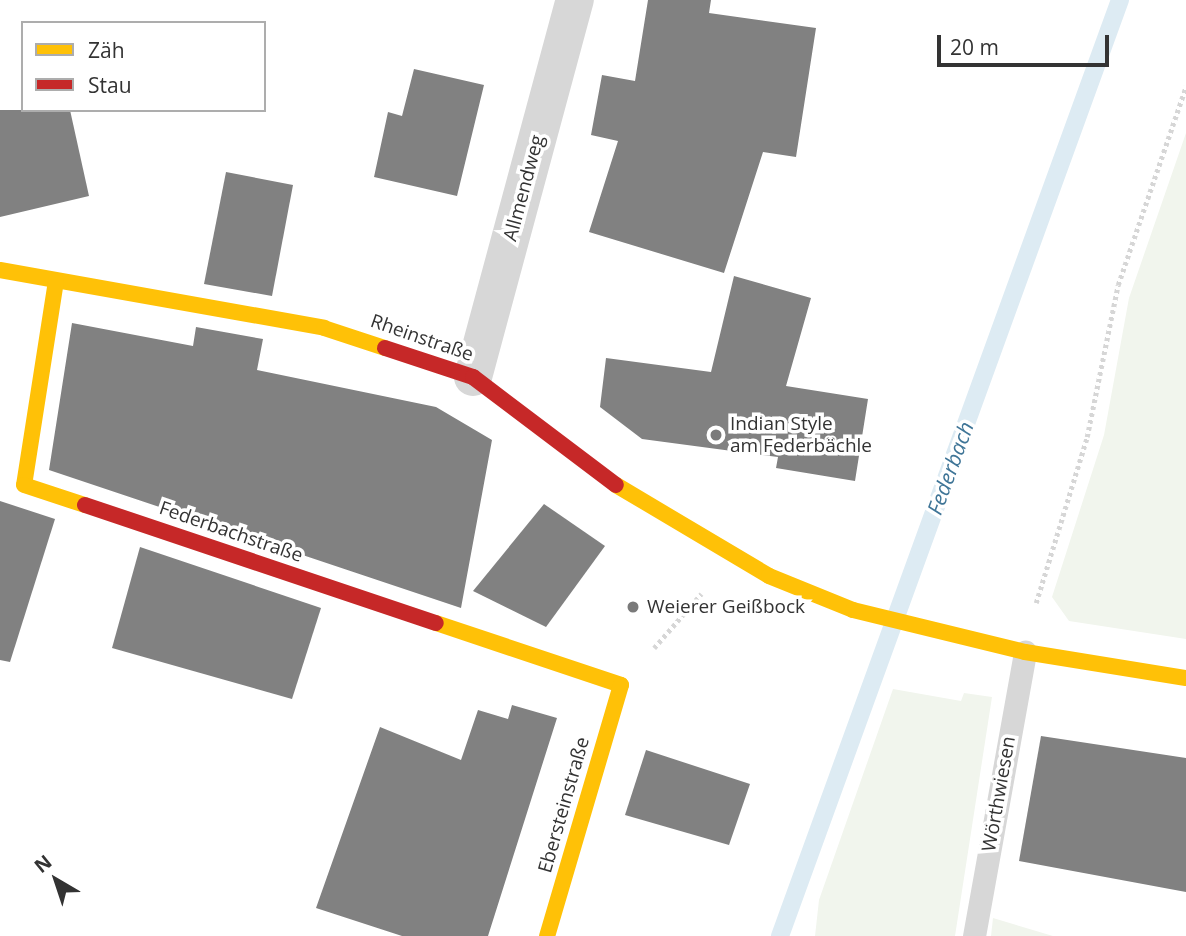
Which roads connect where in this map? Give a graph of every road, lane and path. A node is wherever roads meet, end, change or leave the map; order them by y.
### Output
1 (575, 0) edge
2 (1186, 86) edge
3 (0, 270) edge
4 (56, 281) junction
5 (473, 377) junction
6 (703, 590) dead end
7 (1025, 652) junction
8 (1186, 678) edge
9 (621, 685) junction
10 (547, 936) edge
11 (974, 936) edge

1 - 5 street, Allmendweg
2 - 7 path
3 - 4 main road, Rheinstraße
4 - 5 main road, Rheinstraße
4 - 9 main road, Federbachstraße
5 - 7 main road, Rheinstraße
6 - 9 path
7 - 8 main road, Rheinstraße
7 - 11 lane, Wörthwiesen
9 - 10 main road, Ebersteinstraße

